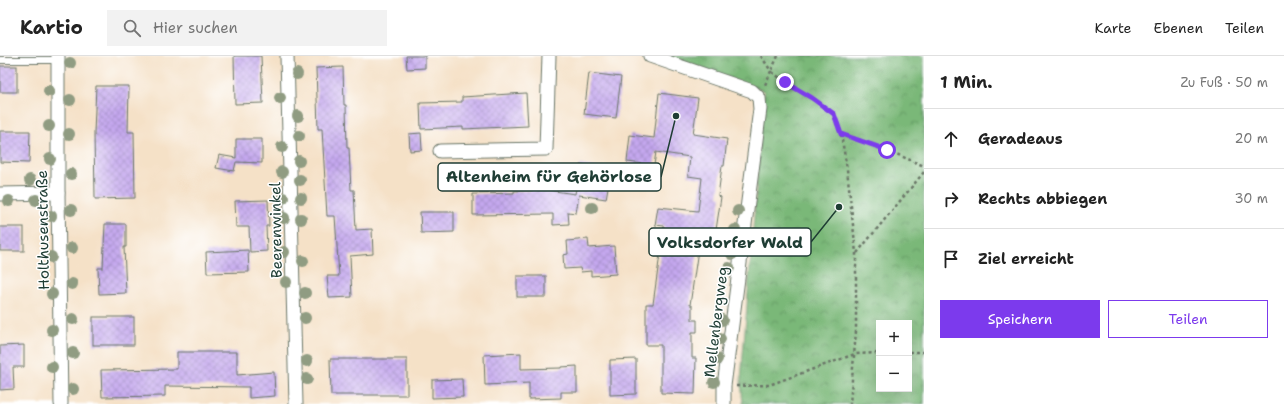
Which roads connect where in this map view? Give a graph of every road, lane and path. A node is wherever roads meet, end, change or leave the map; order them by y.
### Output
1 (287, 56) edge
2 (549, 56) edge
3 (650, 56) edge
4 (761, 56) edge
5 (778, 56) edge
6 (58, 58) edge
7 (0, 60) edge
8 (771, 71) junction
9 (841, 134) junction
10 (440, 151) dead end
11 (924, 166) edge
12 (924, 172) edge
13 (58, 193) junction
14 (0, 194) edge
15 (856, 253) junction
16 (912, 352) edge
17 (924, 352) edge
18 (876, 353) edge
19 (855, 354) junction
20 (724, 386) junction
21 (61, 404) edge
22 (296, 404) edge
23 (724, 404) edge
24 (850, 404) edge

1 - 22 street, Beerenwinkel
2 - 10 street
3 - 20 street, Mellenbergweg
4 - 8 path
5 - 8 path
6 - 7 lane
6 - 13 street, Holthusenstraße
8 - 9 path
9 - 11 path
9 - 15 path
12 - 15 path
13 - 14 street
13 - 21 street, Holthusenstraße
15 - 19 path
16 - 17 path
18 - 19 path
19 - 20 path
19 - 24 path
20 - 23 street, Mellenbergweg

